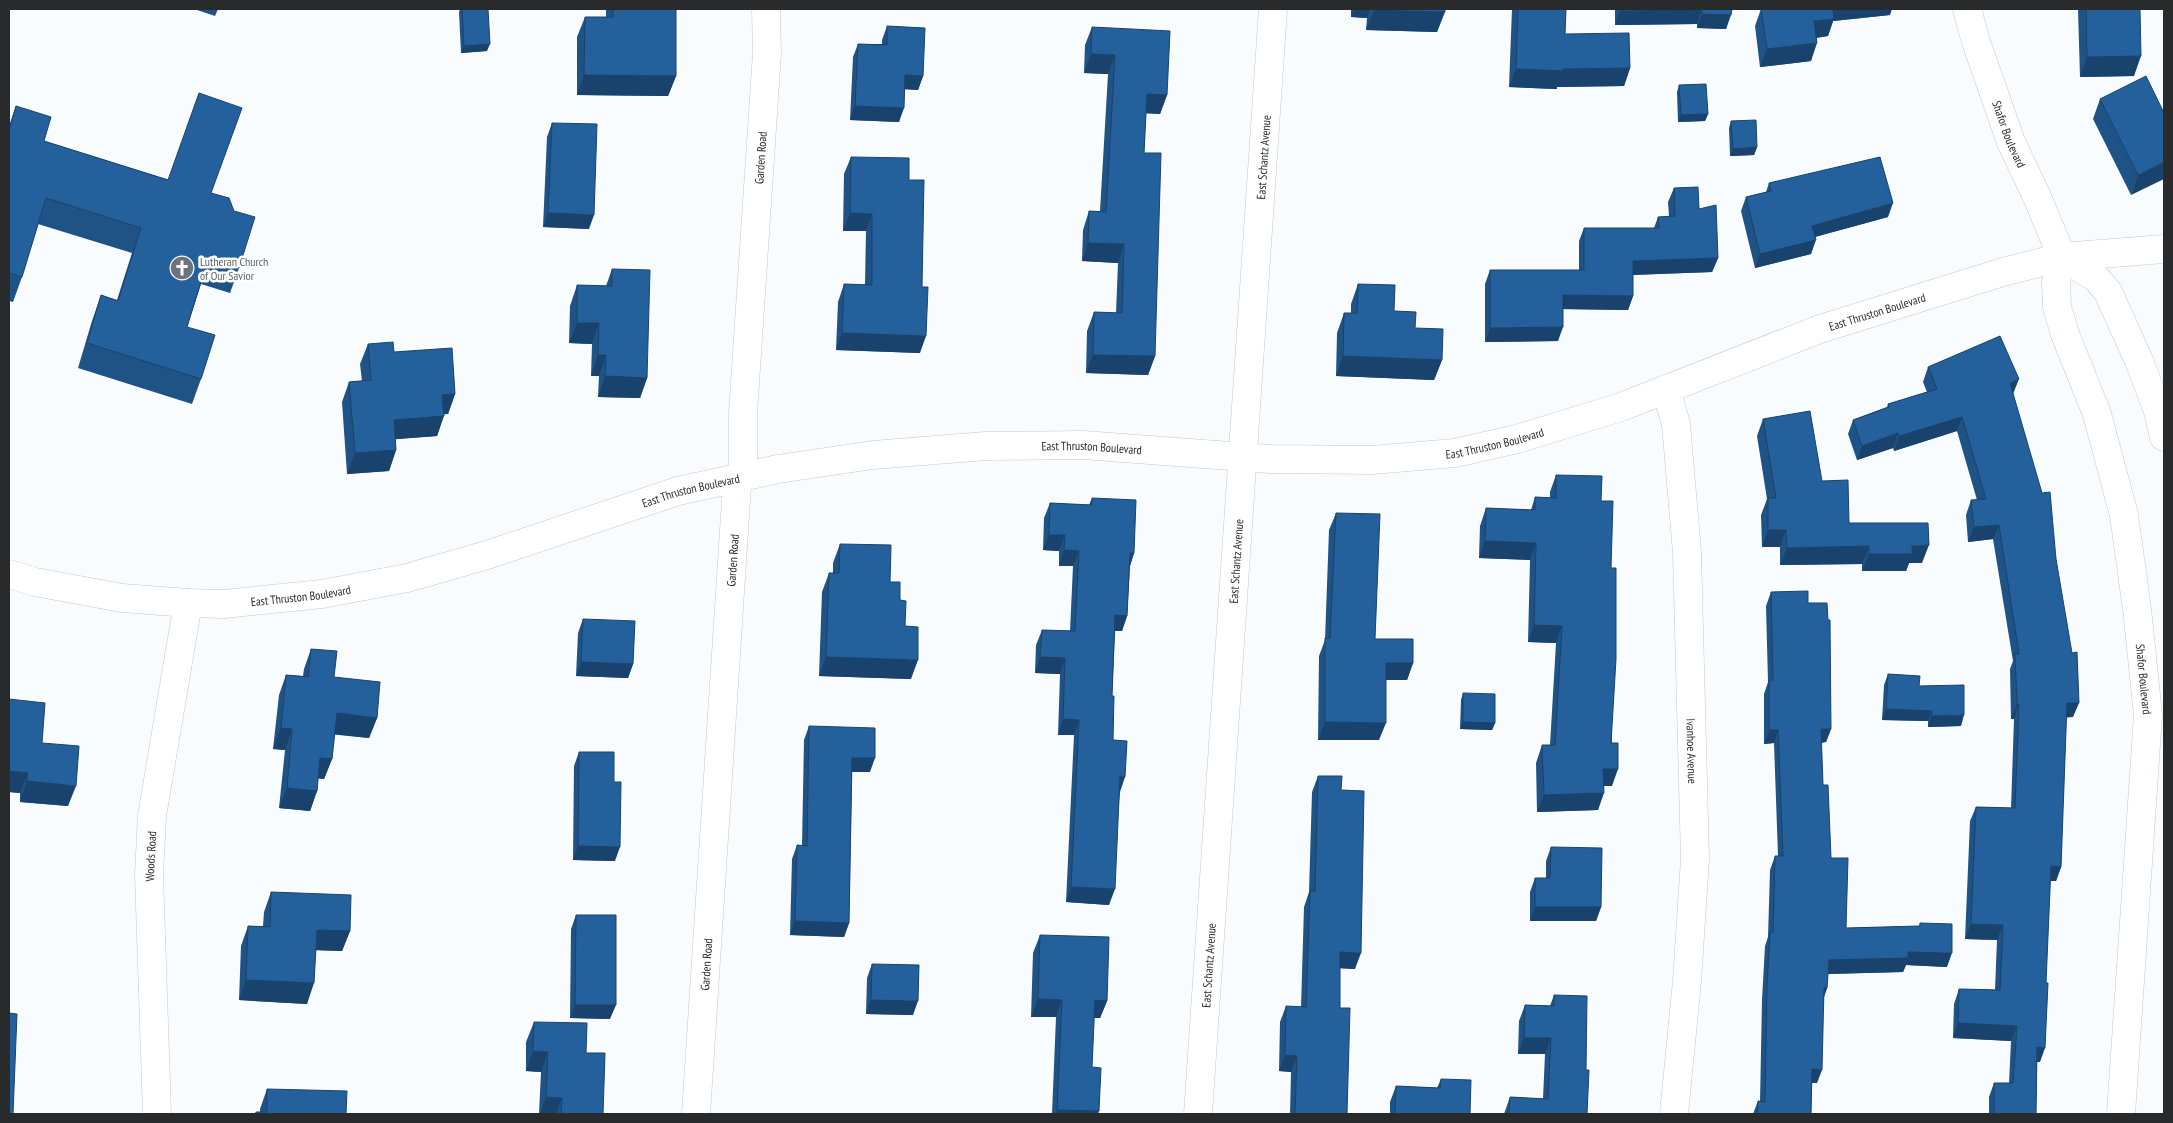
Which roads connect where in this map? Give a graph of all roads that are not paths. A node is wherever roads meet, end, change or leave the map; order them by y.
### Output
1 (766, 9) edge
2 (1273, 9) edge
3 (1967, 9) edge
4 (2164, 249) edge
5 (2062, 257) junction
6 (1666, 389) junction
7 (2164, 437) edge
8 (1242, 456) junction
9 (743, 476) junction
10 (9, 574) edge
11 (188, 603) junction
12 (157, 1114) edge
13 (696, 1114) edge
14 (1198, 1114) edge
15 (1674, 1114) edge
16 (2121, 1114) edge

1 - 9 street, Garden Road
2 - 8 street, East Schantz Avenue
3 - 5 street, Shafor Boulevard
4 - 5 street, East Thruston Boulevard
5 - 6 street, East Thruston Boulevard
5 - 7 street
5 - 16 street, Shafor Boulevard
6 - 8 street, East Thruston Boulevard
6 - 15 street, Ivanhoe Avenue
8 - 9 street, East Thruston Boulevard
8 - 14 street, East Schantz Avenue
9 - 11 street, East Thruston Boulevard
9 - 13 street, Garden Road
10 - 11 street, East Thruston Boulevard
11 - 12 street, Woods Road

